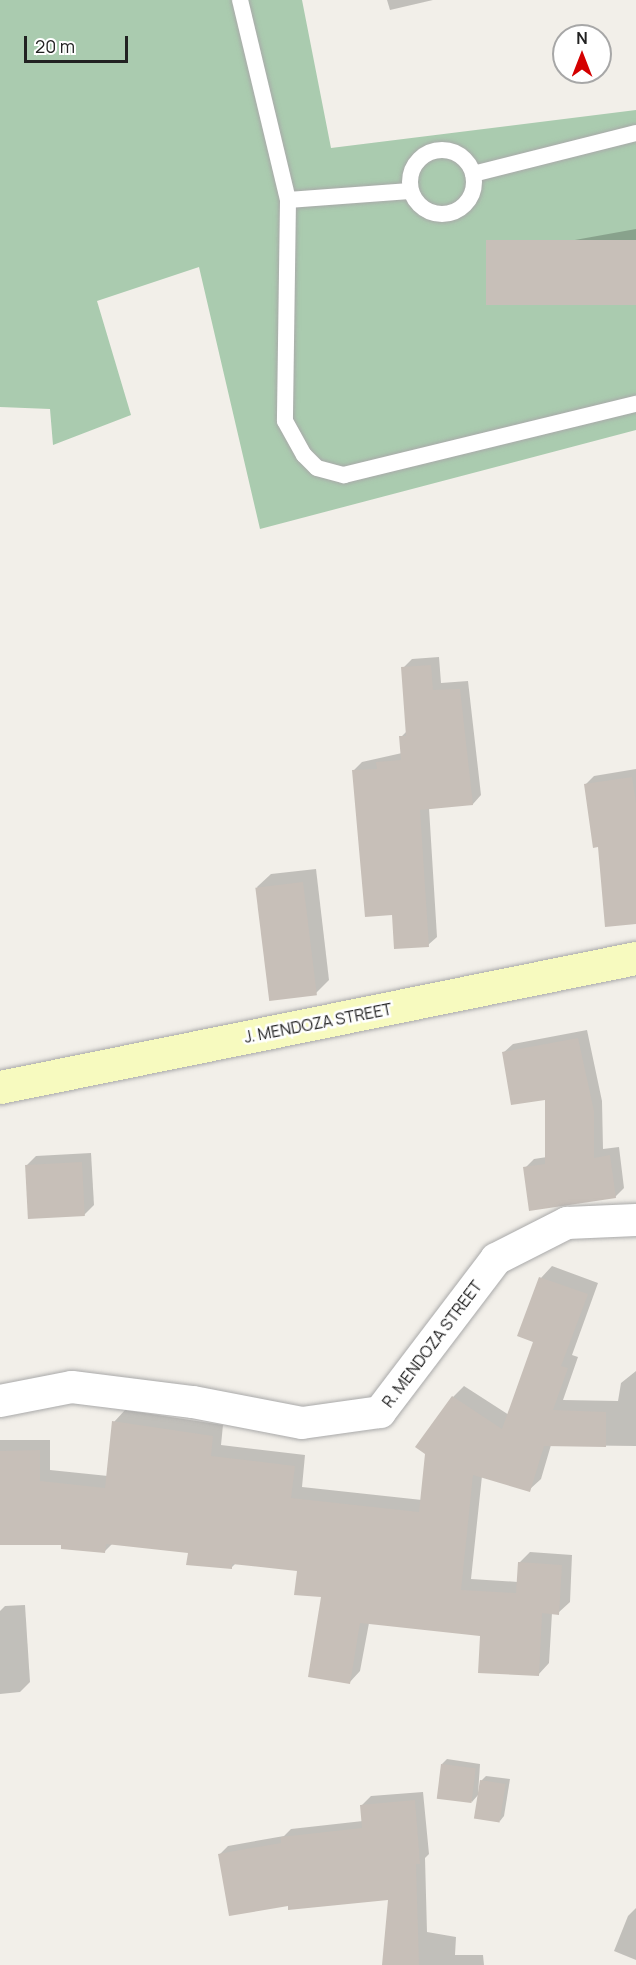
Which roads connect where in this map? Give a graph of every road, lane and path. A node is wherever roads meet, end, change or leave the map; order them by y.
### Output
1 (240, 0) edge
2 (636, 133) edge
3 (473, 174) junction
4 (410, 191) junction
5 (288, 200) junction
6 (636, 404) edge
7 (636, 958) edge
8 (0, 1087) edge
9 (636, 1220) edge
10 (0, 1401) edge

1 - 5 lane
2 - 3 lane
3 - 4 lane
3 - 4 lane
4 - 5 lane
5 - 6 lane
7 - 8 main road, J. MENDOZA STREET
9 - 10 street, R. MENDOZA STREET

